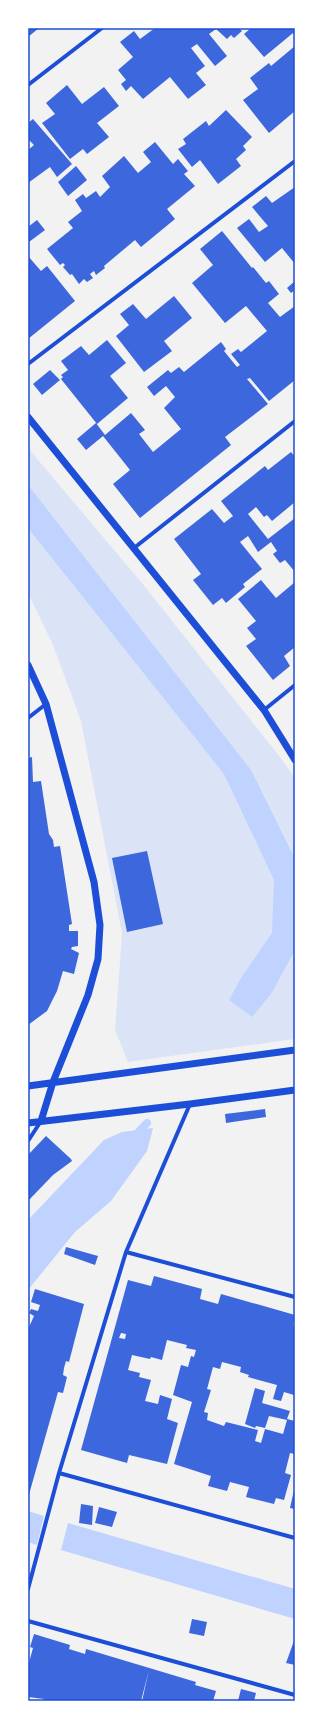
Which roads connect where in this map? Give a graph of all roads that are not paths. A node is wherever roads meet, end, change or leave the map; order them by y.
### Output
1 (102, 28) edge
2 (28, 85) edge
3 (295, 161) edge
4 (28, 364) edge
5 (28, 417) edge
6 (295, 421) edge
7 (134, 548) junction
8 (28, 665) edge
9 (295, 685) edge
10 (46, 704) junction
11 (264, 710) junction
12 (28, 718) edge
13 (295, 760) edge
14 (295, 1050) edge
15 (54, 1082) junction
16 (28, 1086) edge
17 (295, 1090) edge
18 (190, 1104) junction
19 (41, 1121) junction
20 (28, 1123) edge
21 (28, 1141) edge
22 (126, 1252) junction
23 (295, 1297) edge
24 (59, 1473) junction
25 (295, 1538) edge
26 (28, 1589) edge
27 (28, 1620) edge
28 (295, 1695) edge

1 - 2 street
3 - 4 street
5 - 7 street
6 - 7 street
7 - 11 street
8 - 10 street
9 - 11 street
10 - 12 street
10 - 15 street
11 - 13 street
14 - 15 street
15 - 16 street
15 - 19 street
17 - 18 street
18 - 19 street
18 - 22 street
19 - 20 street
19 - 21 street
22 - 23 street
22 - 24 street
24 - 25 street
24 - 26 street
27 - 28 street

